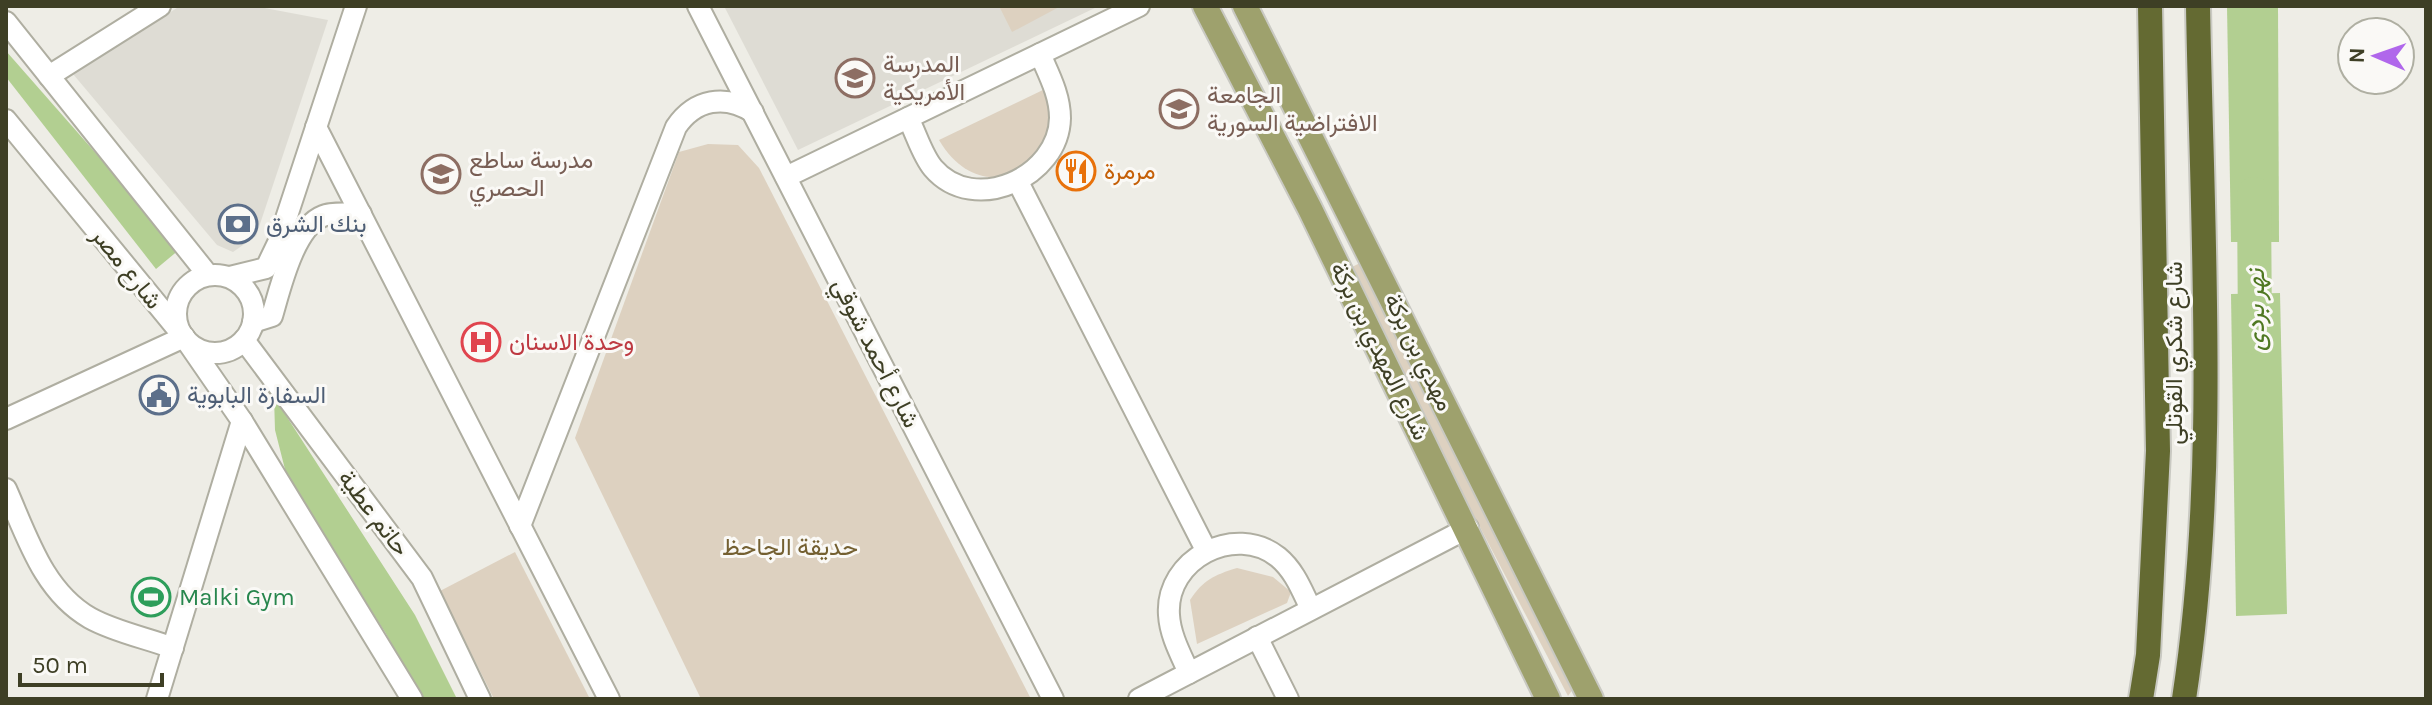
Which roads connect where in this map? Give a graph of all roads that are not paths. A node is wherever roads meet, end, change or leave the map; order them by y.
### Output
1 (160, 6) edge
2 (356, 6) edge
3 (698, 6) edge
4 (1139, 6) edge
5 (1205, 6) edge
6 (1245, 6) edge
7 (2150, 6) edge
8 (2198, 6) edge
9 (6, 22) edge
10 (1040, 54) junction
11 (49, 76) junction
12 (753, 112) junction
13 (908, 118) junction
14 (6, 120) edge
15 (316, 127) junction
16 (1325, 161) junction
17 (1292, 174) junction
18 (786, 177) junction
19 (1018, 182) junction
20 (1342, 197) junction
21 (1310, 209) junction
22 (361, 214) junction
23 (208, 275) junction
24 (230, 277) junction
25 (248, 331) junction
26 (184, 337) junction
27 (6, 419) edge
28 (242, 421) junction
29 (6, 489) edge
30 (520, 526) junction
31 (1468, 528) junction
32 (1206, 550) junction
33 (1311, 609) junction
34 (1257, 637) junction
35 (173, 648) junction
36 (1189, 673) junction
37 (157, 699) edge
38 (412, 699) edge
39 (480, 699) edge
40 (609, 699) edge
41 (1053, 699) edge
42 (1139, 699) edge
43 (1288, 699) edge
44 (1548, 699) edge
45 (1591, 699) edge
46 (2141, 699) edge
47 (2184, 699) edge

1 - 11 street
2 - 15 street
3 - 12 street, شارع أحمد شوقي
4 - 10 street
5 - 17 main road, شارع المهدي بن بركة
6 - 16 main road, مهدي بن بركة
7 - 46 highway, شارع شكري القوتلي
8 - 47 highway, شارع شكري القوتلي
9 - 11 street
10 - 13 street
10 - 19 street
11 - 23 street
12 - 18 street, شارع أحمد شوقي
12 - 30 street
13 - 18 street
13 - 19 street
14 - 26 street, شارع مصر
15 - 22 street
15 - 24 street
16 - 17 main road
16 - 20 main road, مهدي بن بركة
17 - 21 main road, شارع المهدي بن بركة
18 - 41 street, شارع أحمد شوقي
19 - 32 street
20 - 21 main road
20 - 45 main road, مهدي بن بركة
21 - 31 main road, شارع المهدي بن بركة
22 - 25 street
22 - 30 street
23 - 24 street
23 - 26 street
24 - 25 street
25 - 26 street
25 - 39 street, حاتم عطية
26 - 27 street
26 - 28 street, شارع مصر
28 - 35 street
28 - 38 street
29 - 35 street
30 - 40 street
31 - 33 street
31 - 44 main road, شارع المهدي بن بركة
32 - 33 street
32 - 36 street
33 - 34 street
34 - 36 street
34 - 43 street
35 - 37 street
36 - 42 street

